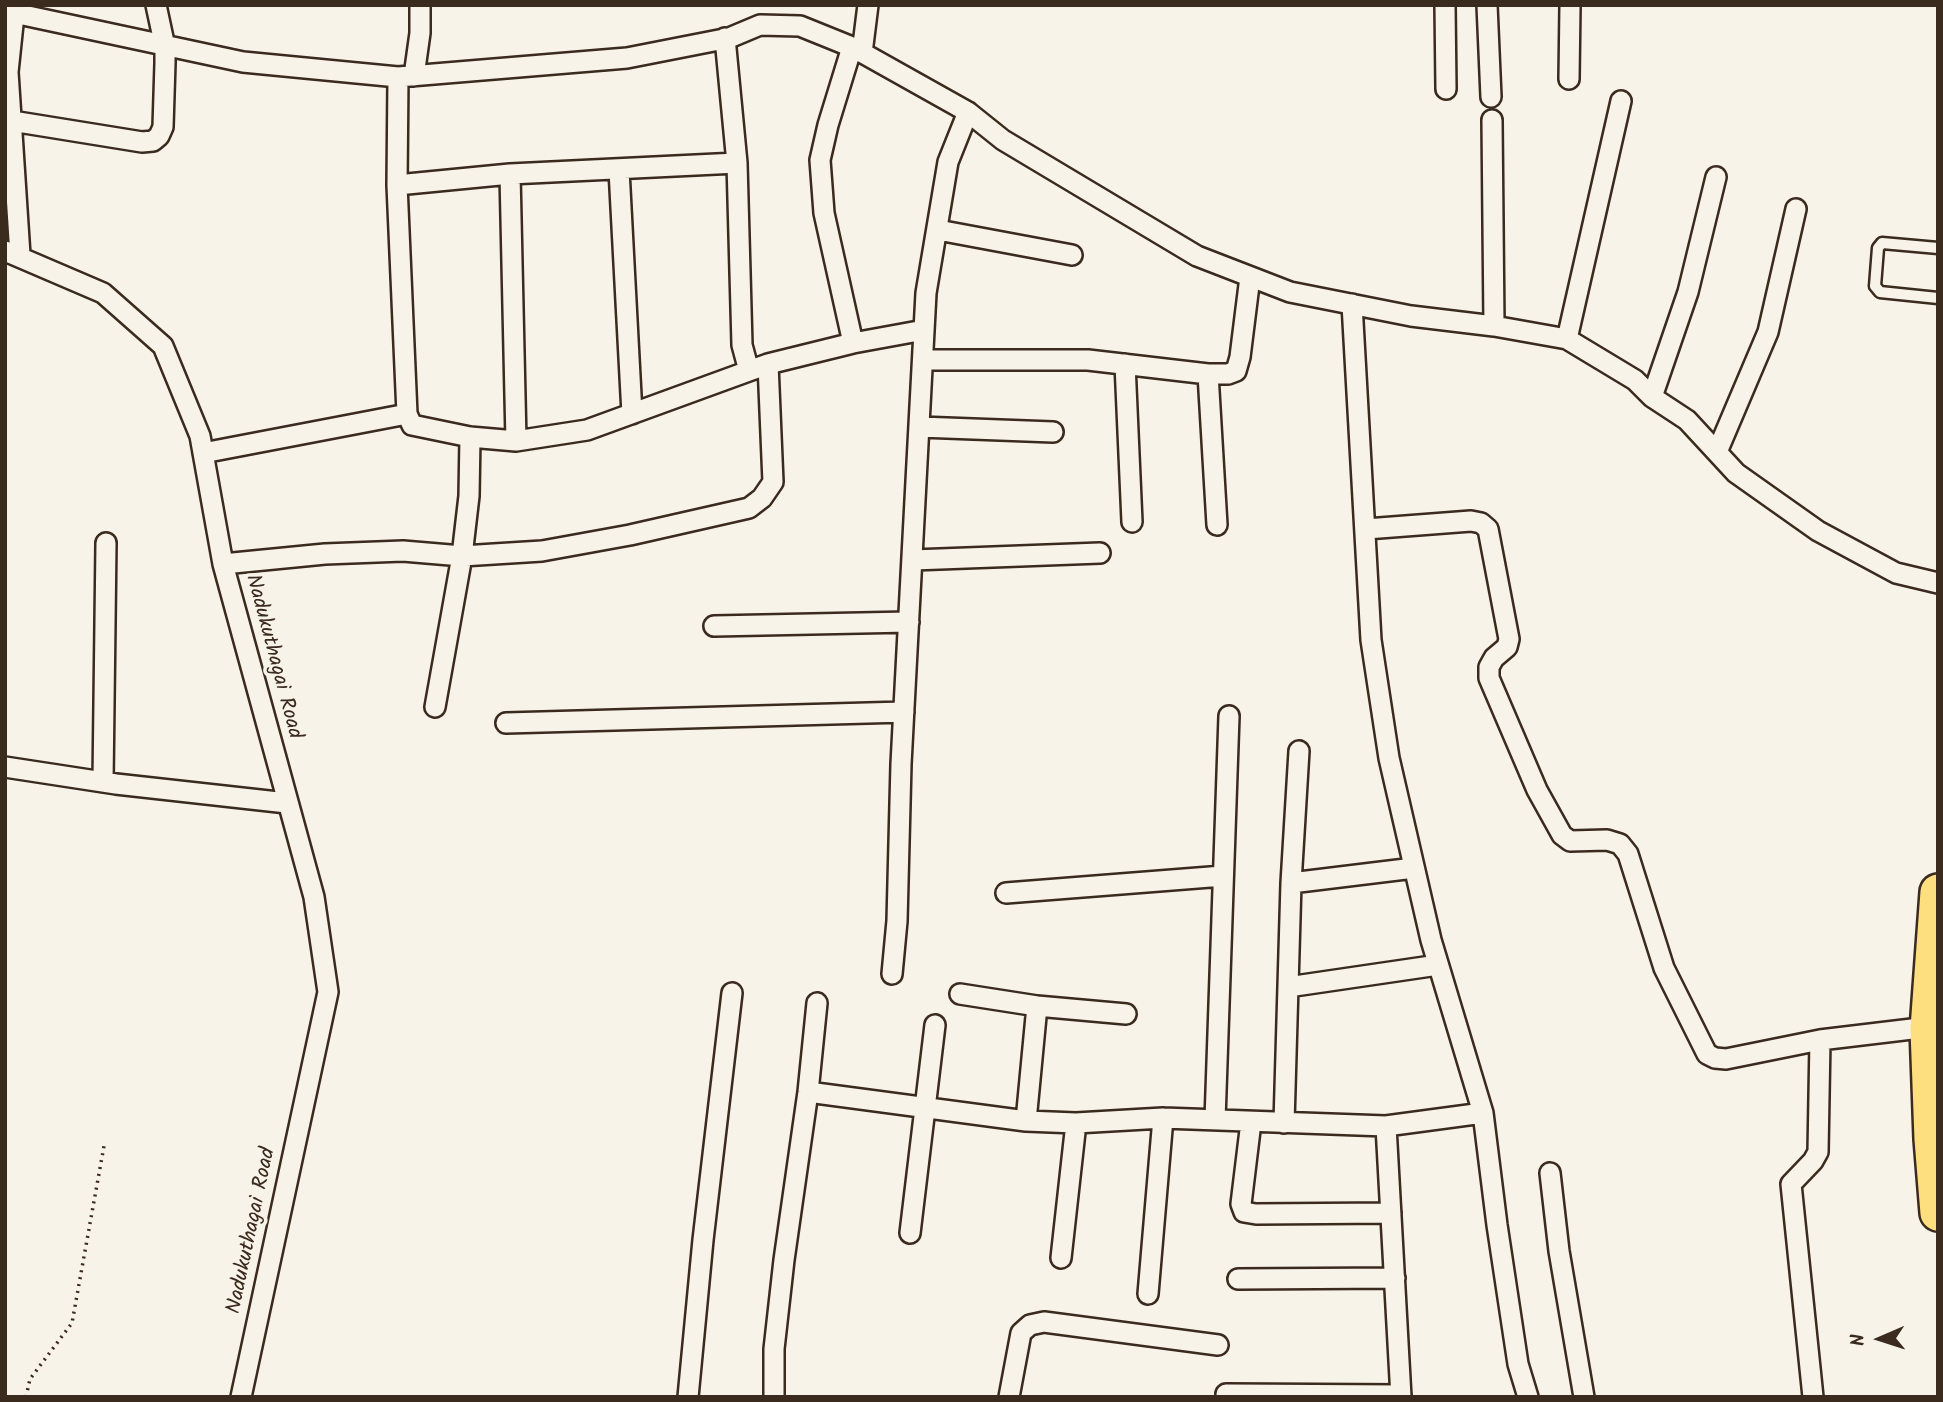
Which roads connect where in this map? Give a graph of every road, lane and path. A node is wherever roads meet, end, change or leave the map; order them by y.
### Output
1 (156, 5) edge
2 (420, 5) edge
3 (869, 5) edge
4 (1445, 5) edge
5 (1487, 5) edge
6 (1570, 5) edge
7 (15, 9) edge
8 (725, 38) junction
9 (165, 47) junction
10 (857, 50) junction
11 (406, 76) junction
12 (1569, 79) dead end
13 (1446, 89) dead end
14 (1491, 97) dead end
15 (1621, 101) dead end
16 (968, 112) junction
17 (1492, 120) dead end
18 (12, 121) junction
19 (737, 163) junction
20 (619, 170) junction
21 (510, 174) junction
22 (1716, 177) dead end
23 (397, 185) junction
24 (1796, 209) dead end
25 (938, 230) junction
26 (1938, 248) edge
27 (13, 253) edge
28 (1072, 255) dead end
29 (1250, 277) junction
30 (1938, 298) edge
31 (1352, 304) junction
32 (1494, 326) junction
33 (924, 330) junction
34 (1567, 339) junction
35 (853, 343) junction
36 (924, 360) junction
37 (1125, 364) junction
38 (759, 368) junction
39 (1208, 374) junction
40 (1652, 397) junction
41 (407, 414) junction
42 (632, 414) junction
43 (920, 427) junction
44 (1053, 432) dead end
45 (470, 437) junction
46 (516, 441) junction
47 (1717, 452) junction
48 (203, 453) junction
49 (1132, 522) dead end
50 (1217, 525) dead end
51 (1366, 529) junction
52 (106, 543) dead end
53 (1100, 553) dead end
54 (462, 555) junction
55 (912, 560) junction
56 (223, 564) junction
57 (1938, 583) edge
58 (909, 622) junction
59 (714, 626) dead end
60 (435, 707) dead end
61 (904, 712) junction
62 (1229, 716) dead end
63 (506, 723) dead end
64 (1298, 751) dead end
65 (5, 767) edge
66 (103, 782) junction
67 (287, 803) junction
68 (1414, 869) junction
69 (1223, 876) junction
70 (1291, 883) junction
71 (1938, 892) edge
72 (1006, 893) dead end
73 (1438, 965) junction
74 (892, 974) dead end
75 (1288, 987) junction
76 (732, 993) dead end
77 (960, 994) dead end
78 (817, 1003) dead end
79 (1037, 1006) junction
80 (1126, 1014) dead end
81 (934, 1026) dead end
82 (1933, 1028) edge
83 (1820, 1040) junction
84 (808, 1092) junction
85 (926, 1109) junction
86 (1483, 1113) junction
87 (1163, 1118) junction
88 (1215, 1120) junction
89 (1027, 1121) junction
90 (1251, 1122) junction
91 (1284, 1123) junction
92 (1076, 1124) junction
93 (1387, 1126) junction
94 (104, 1146) dead end
95 (1550, 1174) dead end
96 (1391, 1213) junction
97 (1938, 1213) edge
98 (910, 1234) dead end
99 (1061, 1258) dead end
100 (1395, 1278) junction
101 (1238, 1279) dead end
102 (1148, 1294) dead end
103 (1218, 1345) dead end
104 (1226, 1394) dead end
105 (1401, 1396) edge
106 (26, 1397) edge
107 (241, 1397) edge
108 (688, 1397) edge
109 (774, 1397) edge
110 (1009, 1397) edge
111 (1528, 1397) edge
112 (1584, 1397) edge
113 (1813, 1397) edge

1 - 9 street
2 - 11 street
3 - 10 street
4 - 13 street
5 - 14 street
6 - 12 street
7 - 9 street
7 - 18 street, Nadukuthagai Road
8 - 10 street
8 - 11 street
8 - 19 street
9 - 11 street
9 - 18 street
10 - 16 street
10 - 35 street
11 - 23 street
15 - 34 street
16 - 25 street
16 - 29 street
17 - 32 street
18 - 27 street, Nadukuthagai Road
19 - 20 street
19 - 38 street
20 - 21 street
20 - 42 street
21 - 23 street
21 - 46 street
22 - 40 street
23 - 41 street
24 - 47 street
25 - 28 street
25 - 33 street
26 - 30 lane
27 - 48 street, Nadukuthagai Road
29 - 31 street
29 - 39 street
31 - 32 street
31 - 51 street
32 - 34 street
33 - 35 street
33 - 36 street
34 - 40 street
35 - 38 street
36 - 37 street
36 - 43 street
37 - 39 street
37 - 49 street
38 - 42 street
38 - 54 street
39 - 50 street
40 - 47 street
41 - 45 street
41 - 48 street
42 - 46 street
43 - 44 street
43 - 55 street
45 - 46 street
45 - 54 street
47 - 57 street
48 - 56 street, Nadukuthagai Road
51 - 68 street
51 - 83 street
52 - 66 street
53 - 55 street
54 - 56 street
54 - 60 street
55 - 58 street
56 - 67 street, Nadukuthagai Road
58 - 59 street
58 - 61 street
61 - 63 street
61 - 74 street
62 - 69 street
64 - 70 street
65 - 66 street
66 - 67 street
67 - 107 street, Nadukuthagai Road
68 - 70 street
68 - 73 street
69 - 72 street
69 - 88 street
70 - 75 street
71 - 82 highway
73 - 75 street
73 - 86 street
75 - 91 street
76 - 108 street
77 - 79 street
78 - 84 street
79 - 80 street
79 - 89 street
81 - 85 street
82 - 83 street
82 - 97 highway
83 - 113 street
84 - 85 street
84 - 109 street
85 - 89 street
85 - 98 street
86 - 93 street
86 - 111 street
87 - 88 street
87 - 92 street
87 - 102 street
88 - 90 street
89 - 92 street
90 - 91 street
90 - 96 street
91 - 93 street
92 - 99 street
93 - 96 street
94 - 106 path
95 - 112 street
96 - 100 street
100 - 101 street
100 - 105 street
103 - 110 street
104 - 105 street

